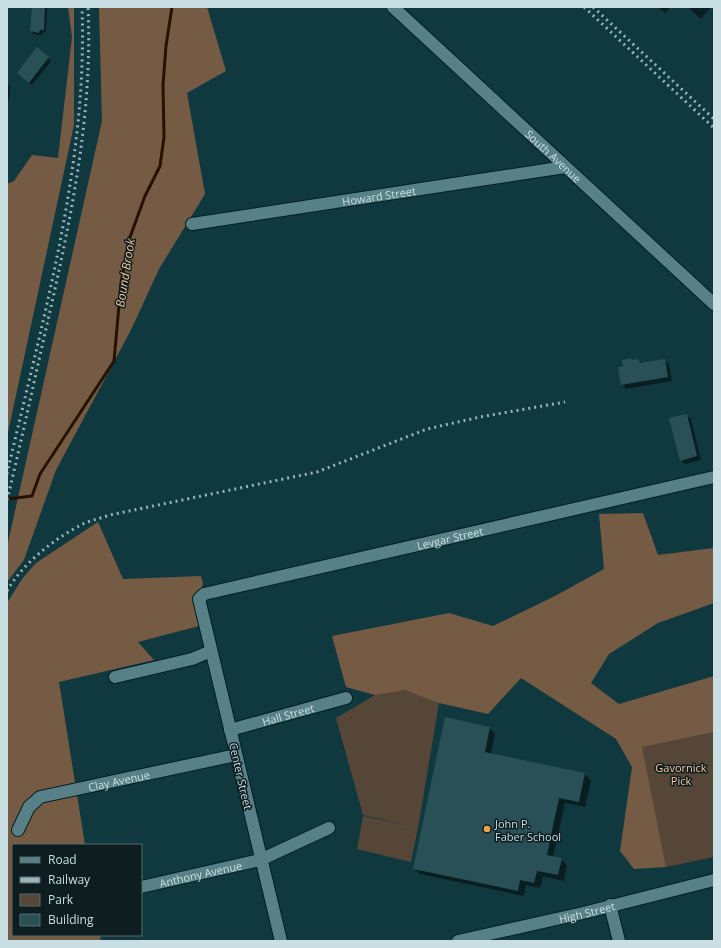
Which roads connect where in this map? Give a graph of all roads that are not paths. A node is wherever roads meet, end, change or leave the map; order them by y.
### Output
1 (393, 7) edge
2 (565, 167) junction
3 (192, 224) dead end
4 (714, 304) edge
5 (714, 477) edge
6 (201, 610) joint
7 (211, 651) junction
8 (115, 677) dead end
9 (346, 698) dead end
10 (230, 730) junction
11 (236, 755) junction
12 (329, 828) dead end
13 (18, 830) dead end
14 (260, 860) junction
15 (714, 880) edge
16 (142, 887) edge
17 (610, 906) junction
18 (281, 941) edge
19 (458, 941) edge
20 (619, 941) edge

1 - 2 street, South Avenue
2 - 3 street, Howard Street
2 - 4 street, South Avenue
5 - 6 street, Levgar Street
6 - 7 street, Center Street
7 - 8 street
7 - 10 street, Center Street
9 - 10 street, Hall Street
10 - 11 street, Center Street
11 - 13 street, Clay Avenue
11 - 14 street, Center Street
12 - 14 street, Anthony Avenue
14 - 16 street, Anthony Avenue
14 - 18 street, Center Street
15 - 17 street, High Street
17 - 19 street, High Street
17 - 20 street

